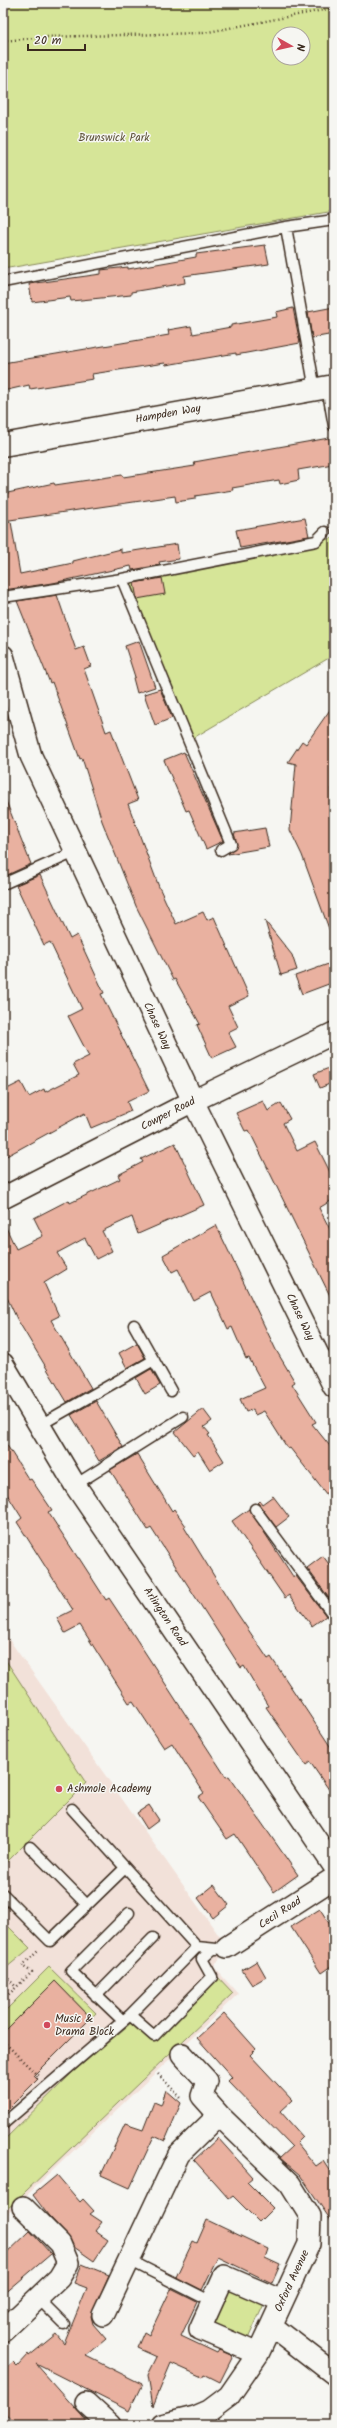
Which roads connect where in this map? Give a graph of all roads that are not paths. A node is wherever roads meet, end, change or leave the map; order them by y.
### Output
1 (334, 220) edge
2 (286, 227) junction
3 (3, 282) edge
4 (326, 388) edge
5 (334, 426) edge
6 (3, 445) edge
7 (325, 532) dead end
8 (122, 579) junction
9 (3, 597) edge
10 (3, 656) edge
11 (222, 850) dead end
12 (75, 852) junction
13 (3, 884) edge
14 (334, 1033) edge
15 (193, 1101) junction
16 (3, 1198) edge
17 (134, 1325) dead end
18 (154, 1360) junction
19 (3, 1364) edge
20 (334, 1387) edge
21 (171, 1391) dead end
22 (183, 1417) dead end
23 (40, 1425) junction
24 (76, 1485) junction
25 (256, 1509) dead end
26 (334, 1616) edge
27 (72, 1809) dead end
28 (30, 1847) dead end
29 (334, 1866) edge
30 (125, 1868) junction
31 (334, 1878) edge
32 (3, 1894) edge
33 (87, 1905) junction
34 (129, 1914) dead end
35 (153, 1938) dead end
36 (197, 1947) junction
37 (219, 1948) junction
38 (96, 1996) junction
39 (126, 2018) junction
40 (182, 2054) dead end
41 (219, 2115) junction
42 (3, 2124) edge
43 (23, 2207) dead end
44 (129, 2260) junction
45 (38, 2298) junction
46 (282, 2301) junction
47 (212, 2302) junction
48 (103, 2315) dead end
49 (64, 2324) dead end
50 (272, 2326) junction
51 (3, 2330) edge
52 (258, 2354) junction
53 (334, 2374) edge
54 (86, 2403) dead end
55 (110, 2425) edge
56 (162, 2425) edge

1 - 2 lane
2 - 3 lane
2 - 4 lane
4 - 5 lane
4 - 6 street, Hampden Way
7 - 8 lane
8 - 9 lane
8 - 11 lane
10 - 12 street, Chase Way
12 - 13 lane
12 - 15 street, Chase Way
14 - 15 street, Cowper Road
15 - 16 street, Cowper Road
15 - 20 street, Chase Way
17 - 18 lane
18 - 21 lane
18 - 23 lane
19 - 23 street, Arlington Road
22 - 24 lane
23 - 24 street, Arlington Road
24 - 29 street, Arlington Road
25 - 26 lane
27 - 30 lane
28 - 33 lane
30 - 33 lane
30 - 36 lane
31 - 37 street, Cecil Road
32 - 33 lane
34 - 38 lane
35 - 38 lane
36 - 37 lane
36 - 39 lane
37 - 39 lane
38 - 39 lane
39 - 42 lane
40 - 41 street, Oxford Avenue
41 - 44 street
41 - 46 street, Oxford Avenue
43 - 45 street
44 - 47 lane
44 - 48 street
45 - 49 lane
45 - 51 street
46 - 47 street
46 - 50 street, Oxford Avenue
47 - 52 street
50 - 52 street, Oxford Avenue
50 - 53 street
52 - 56 street, Oxford Avenue
54 - 55 street

